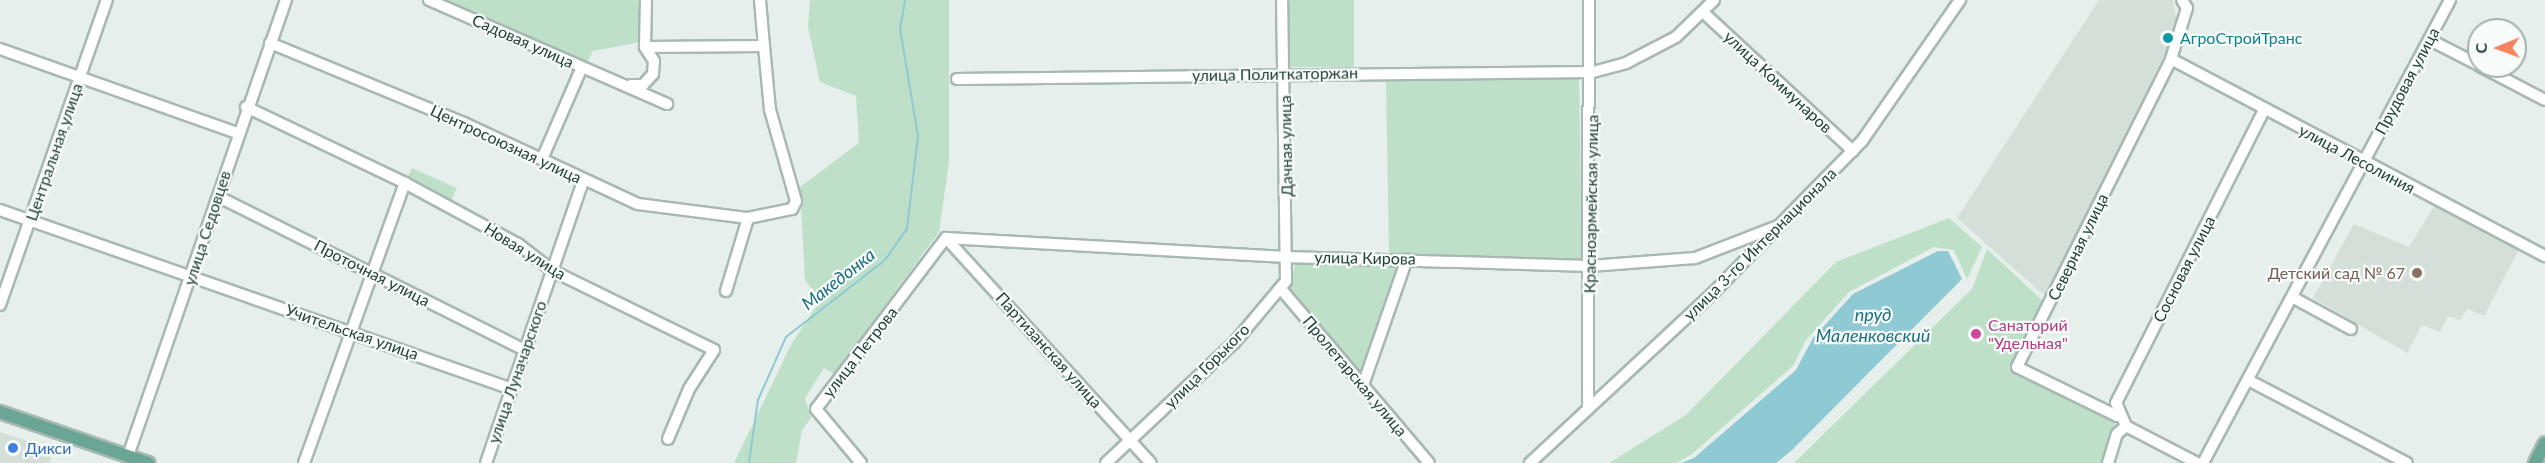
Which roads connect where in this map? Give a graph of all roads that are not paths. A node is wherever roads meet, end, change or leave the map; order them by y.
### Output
1 (107, 0) edge
2 (286, 0) edge
3 (429, 0) edge
4 (646, 0) edge
5 (760, 0) edge
6 (1282, 0) edge
7 (1589, 0) edge
8 (1714, 0) edge
9 (1960, 0) edge
10 (2182, 0) edge
11 (2450, 0) edge
12 (1704, 13) junction
13 (2430, 40) junction
14 (270, 43) junction
15 (764, 46) junction
16 (645, 47) junction
17 (0, 49) edge
18 (2171, 59) junction
19 (2467, 59) edge
20 (582, 67) junction
21 (1593, 72) junction
22 (1285, 73) junction
23 (80, 77) junction
24 (2503, 78) edge
25 (957, 79) dead end
26 (627, 86) junction
27 (2545, 100) edge
28 (667, 104) dead end
29 (246, 107) junction
30 (2264, 110) junction
31 (237, 133) junction
32 (1853, 151) junction
33 (542, 159) junction
34 (2363, 162) junction
35 (584, 179) junction
36 (405, 183) junction
37 (219, 197) junction
38 (0, 210) edge
39 (748, 218) junction
40 (30, 219) junction
41 (1778, 226) junction
42 (946, 238) junction
43 (2545, 256) edge
44 (1286, 257) junction
45 (1407, 259) junction
46 (1590, 266) junction
47 (553, 271) junction
48 (369, 276) junction
49 (190, 279) junction
50 (1281, 289) junction
51 (726, 291) dead end
52 (2292, 297) junction
53 (0, 305) edge
54 (2351, 329) dead end
55 (348, 330) junction
56 (525, 350) junction
57 (2248, 380) junction
58 (1363, 385) junction
59 (512, 388) junction
60 (1588, 408) junction
61 (0, 412) edge
62 (2117, 416) junction
63 (2126, 426) junction
64 (668, 439) dead end
65 (1130, 440) junction
66 (2545, 443) edge
67 (128, 456) junction
68 (148, 463) edge
69 (304, 463) edge
70 (486, 463) edge
71 (861, 463) edge
72 (1106, 463) edge
73 (1151, 463) edge
74 (1430, 463) edge
75 (1530, 463) edge
76 (2108, 463) edge
77 (2197, 463) edge
78 (2202, 463) edge
79 (2407, 463) edge
80 (2535, 463) edge

1 - 23 street, Центральная улица
2 - 14 street, улица Седовцев
3 - 20 street, Садовая улица
4 - 16 street
5 - 15 street
6 - 22 street, Дачная улица
7 - 21 street, Красноармейская улица
8 - 12 street
9 - 32 street, улица 3-го Интернационала
10 - 18 street
11 - 13 street, Прудовая улица
12 - 21 street
12 - 32 street, улица Коммунаров
13 - 19 street
13 - 34 street, Прудовая улица
14 - 29 street, улица Седовцев
14 - 33 street, Центросоюзная улица
15 - 16 street
15 - 39 street, Центросоюзная улица
16 - 26 street
17 - 23 street
18 - 30 street, улица Лесолиния
18 - 62 street, Северная улица
20 - 26 street, Садовая улица
20 - 33 street
21 - 22 street, улица Политкаторжан
21 - 46 street, Красноармейская улица
22 - 25 street, улица Политкаторжан
22 - 44 street, Дачная улица
23 - 31 street
23 - 40 street, Центральная улица
24 - 27 street
26 - 28 street, Садовая улица
29 - 31 street, улица Седовцев
29 - 36 street, Новая улица
30 - 34 street, улица Лесолиния
30 - 62 street, Сосновая улица
31 - 37 street, улица Седовцев
32 - 41 street, улица 3-го Интернационала
33 - 35 street, Центросоюзная улица
34 - 43 street, улица Лесолиния
34 - 52 street, Прудовая улица
35 - 39 street, Центросоюзная улица
35 - 47 street, улица Луначарского
36 - 47 street, Новая улица
36 - 48 street
37 - 48 street, Проточная улица
37 - 49 street, улица Седовцев
38 - 40 street, Учительская улица
39 - 51 street
40 - 49 street, Учительская улица
40 - 53 street, Центральная улица
41 - 46 street, улица Кирова
41 - 60 street, улица 3-го Интернационала
42 - 44 street, улица Кирова
42 - 65 street, Партизанская улица
42 - 71 street, улица Петрова
44 - 45 street, улица Кирова
44 - 50 street
45 - 46 street, улица Кирова
45 - 58 street
46 - 60 street, Красноармейская улица
47 - 56 street, улица Луначарского
47 - 64 street, Новая улица
48 - 55 street
48 - 56 street, Проточная улица
49 - 55 street, Учительская улица
49 - 67 street, улица Седовцев
50 - 58 street, Пролетарская улица
50 - 65 street, улица Горького
52 - 54 street
52 - 57 street, Прудовая улица
55 - 59 street, Учительская улица
55 - 69 street
56 - 59 street, улица Луначарского
57 - 78 street, Прудовая улица
57 - 79 street
58 - 74 street, Пролетарская улица
59 - 70 street, улица Луначарского
60 - 75 street, улица 3-го Интернационала
61 - 67 main road
62 - 63 street
63 - 76 street
63 - 77 street
65 - 72 street, улица Горького
65 - 73 street, Партизанская улица
66 - 80 main road
67 - 68 main road

